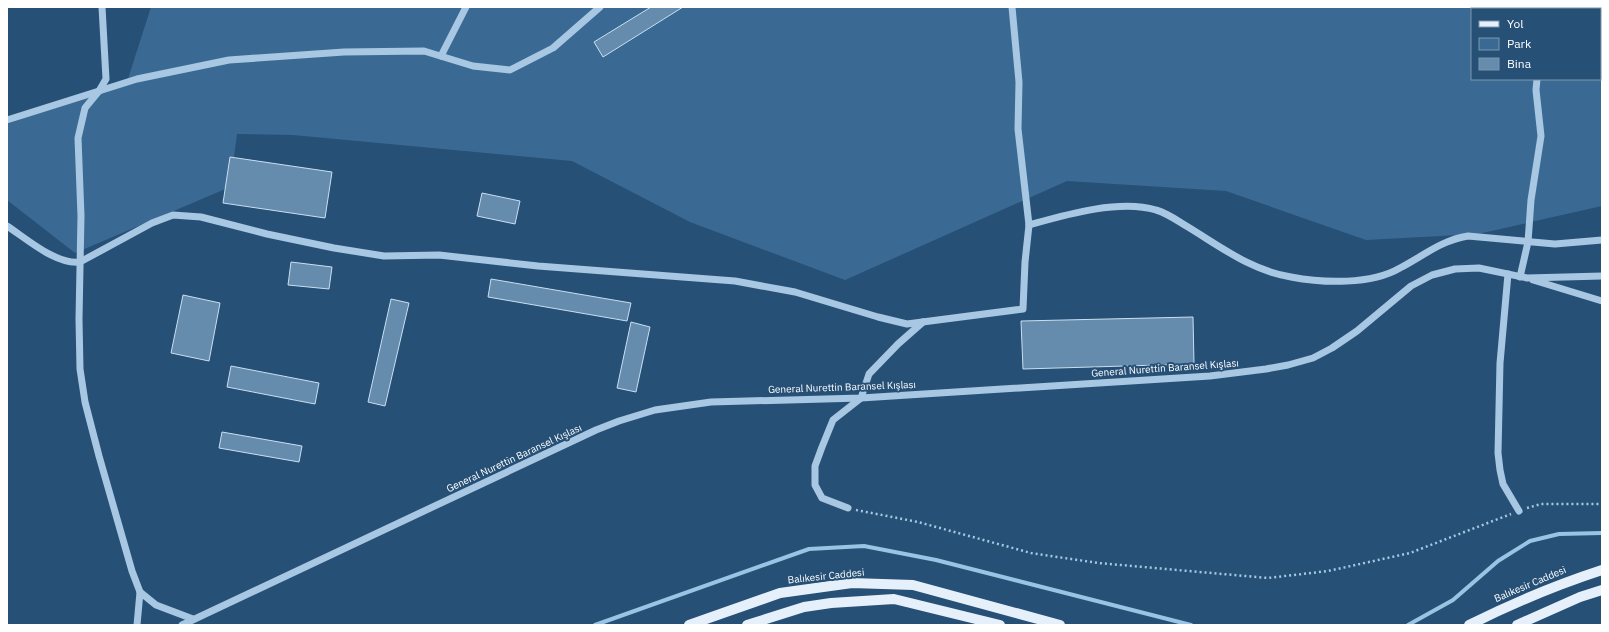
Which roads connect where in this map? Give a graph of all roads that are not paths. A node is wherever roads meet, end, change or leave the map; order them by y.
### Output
1 (102, 7) edge
2 (466, 7) edge
3 (600, 7) edge
4 (1012, 7) edge
5 (441, 56) junction
6 (1537, 80) edge
7 (98, 91) junction
8 (7, 120) edge
9 (1029, 225) junction
10 (7, 226) edge
11 (1602, 240) edge
12 (1528, 242) junction
13 (80, 262) junction
14 (1508, 274) junction
15 (1602, 276) edge
16 (1523, 277) junction
17 (1602, 301) edge
18 (923, 322) junction
19 (862, 398) junction
20 (848, 508) road end
21 (1519, 511) road end
22 (1602, 570) edge
23 (1602, 590) edge
24 (140, 592) junction
25 (194, 618) junction
26 (137, 625) edge
27 (182, 625) edge
28 (689, 625) edge
29 (748, 625) edge
30 (1000, 625) edge
31 (1060, 625) edge
32 (1469, 625) edge
33 (1520, 625) edge

1 - 7 street
2 - 5 street
3 - 5 street
4 - 9 street
5 - 7 street
6 - 12 street
7 - 8 street
7 - 13 street
9 - 12 street
9 - 18 street
10 - 13 street
11 - 12 street
12 - 16 street
13 - 18 street
13 - 24 street
14 - 16 street, General Nurettin Baransel Kışlası
14 - 19 street, General Nurettin Baransel Kışlası
14 - 21 street
15 - 16 street, General Nurettin Baransel Kışlası
16 - 17 street, General Nurettin Baransel Kışlası
18 - 19 street
19 - 20 street
19 - 25 street, General Nurettin Baransel Kışlası
22 - 32 main road, Balıkesir Caddesi
23 - 33 main road
24 - 25 street
24 - 26 street
25 - 27 street, General Nurettin Baransel Kışlası
28 - 31 main road, Balıkesir Caddesi
29 - 30 main road

